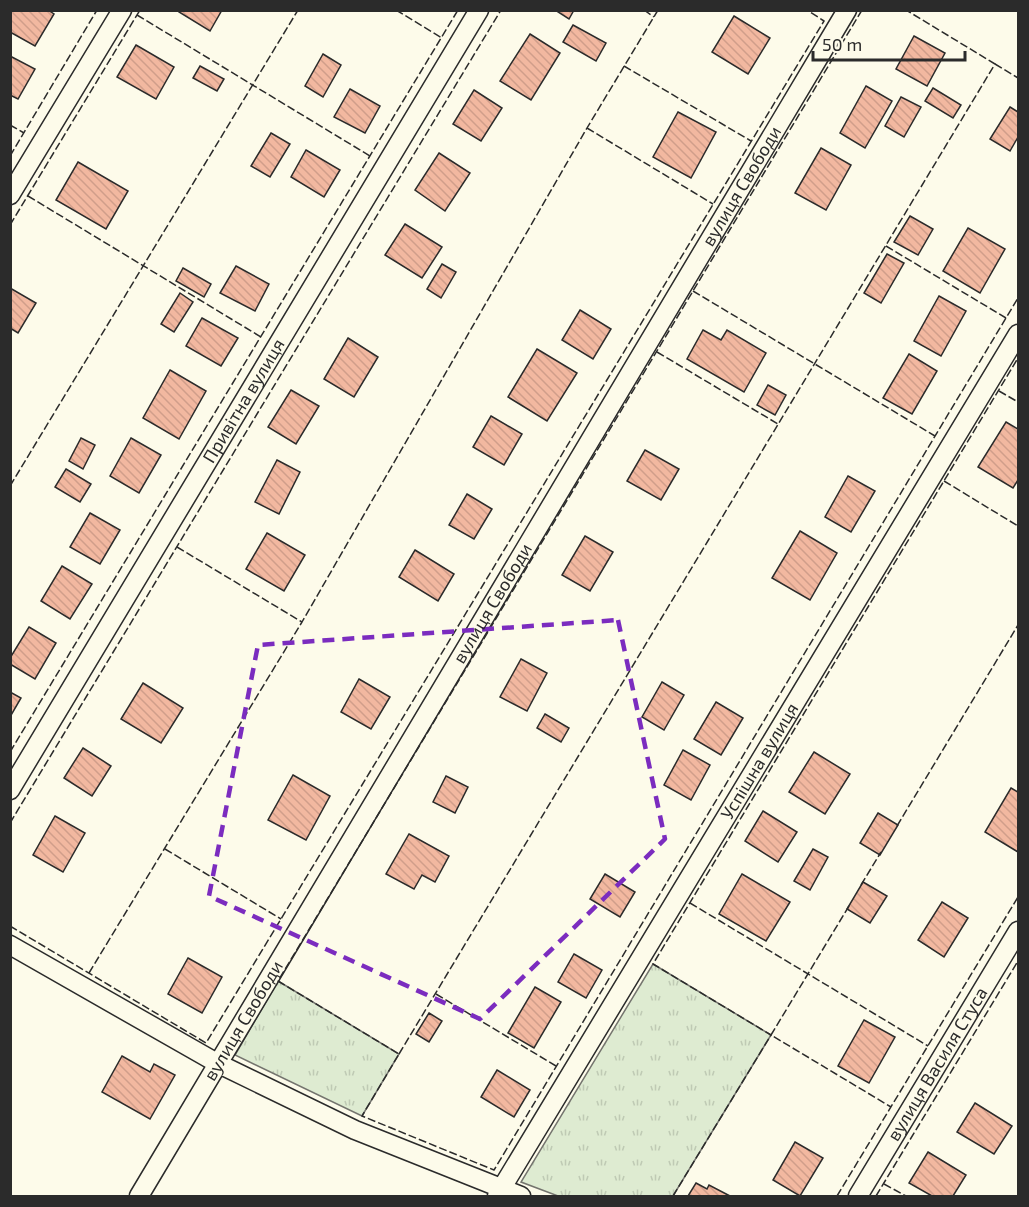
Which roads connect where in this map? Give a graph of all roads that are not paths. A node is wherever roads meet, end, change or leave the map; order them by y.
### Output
1 (122, 10) edge
2 (479, 10) edge
3 (847, 10) edge
4 (10, 195) edge
5 (1018, 334) edge
6 (10, 790) edge
7 (1018, 931) edge
8 (10, 945) edge
9 (217, 1063) junction
10 (499, 1193) edge
11 (139, 1197) edge
12 (521, 1197) edge
13 (858, 1197) edge

1 - 4 street
2 - 6 street, Привітна вулиця
3 - 9 street, вулиця Свободи
5 - 10 street, Успішна вулиця
7 - 13 street, вулиця Василя Стуса
8 - 9 street
9 - 10 street
9 - 11 street, вулиця Свободи
10 - 12 street

